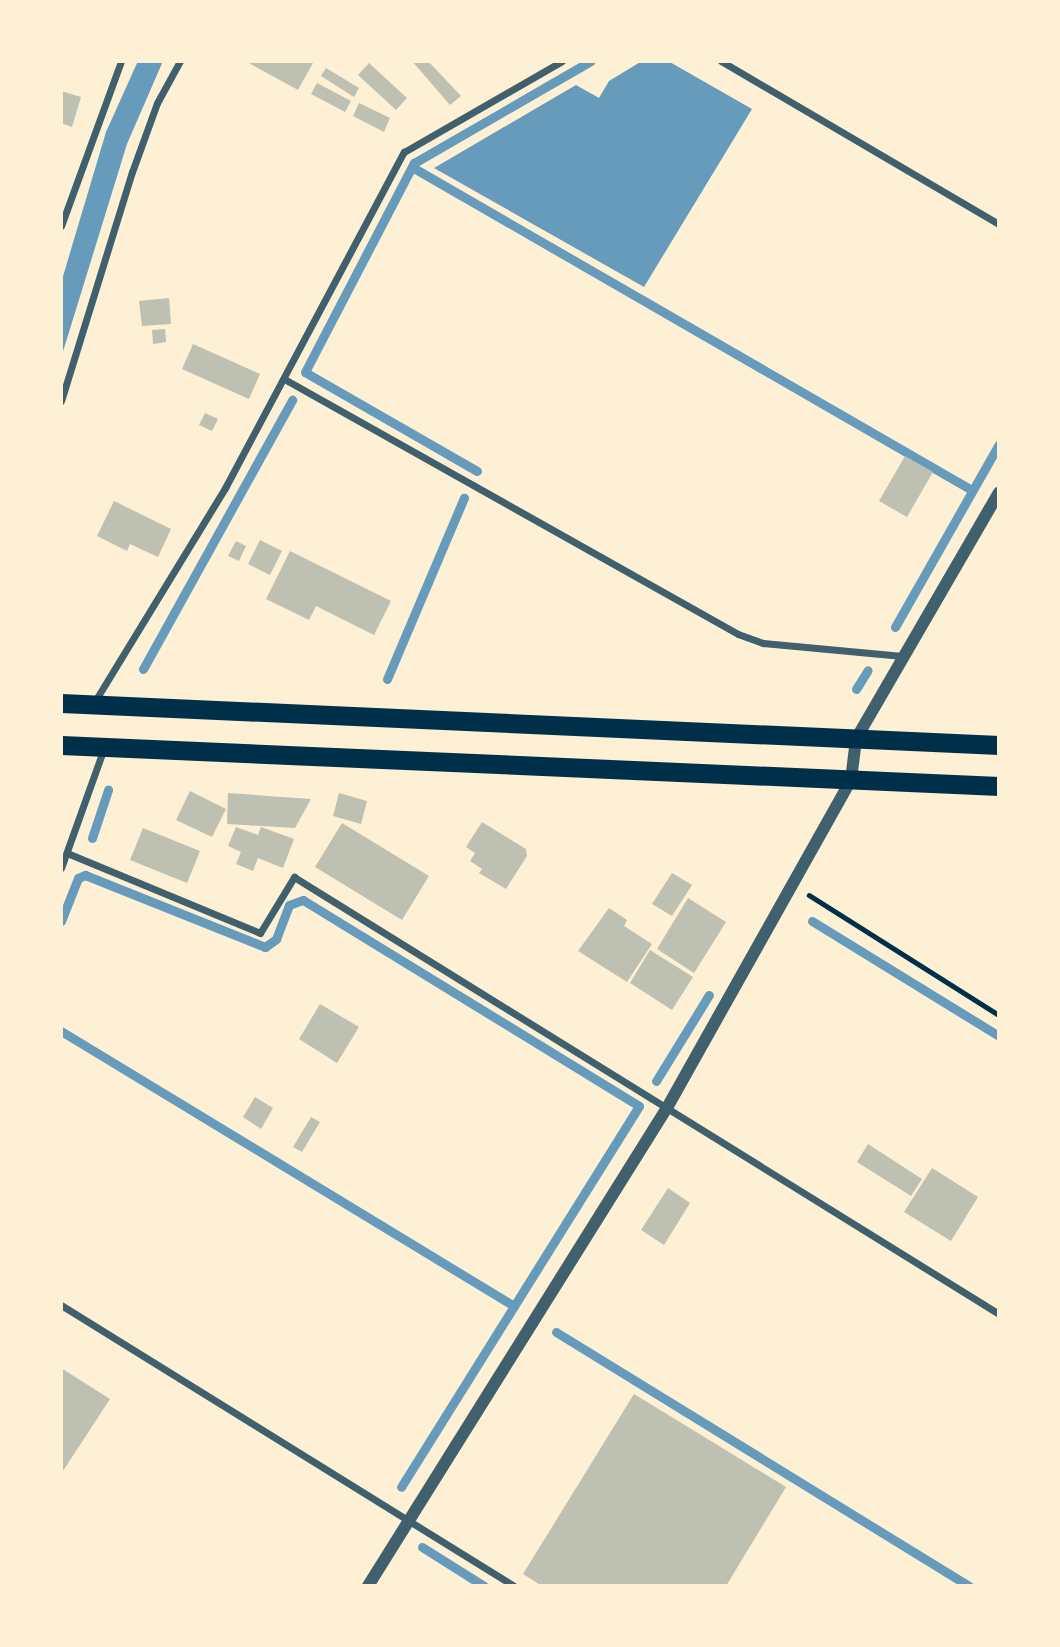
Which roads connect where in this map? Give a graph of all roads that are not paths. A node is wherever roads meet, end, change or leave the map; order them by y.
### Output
1 (121, 61) edge
2 (180, 61) edge
3 (562, 61) edge
4 (721, 61) edge
5 (999, 224) edge
6 (61, 226) edge
7 (286, 380) junction
8 (61, 401) edge
9 (999, 492) edge
10 (902, 656) junction
11 (61, 704) edge
12 (93, 705) junction
13 (856, 739) junction
14 (61, 745) edge
15 (999, 745) edge
16 (104, 747) junction
17 (851, 780) junction
18 (999, 786) edge
19 (67, 853) junction
20 (61, 868) edge
21 (668, 1106) junction
22 (61, 1305) edge
23 (999, 1314) edge
24 (409, 1520) junction
25 (368, 1586) edge
26 (514, 1586) edge

1 - 6 street
2 - 8 street
3 - 7 street
4 - 5 street
7 - 10 street
7 - 12 street
9 - 10 street
10 - 13 street
11 - 12 highway
12 - 13 highway
13 - 15 highway
13 - 17 street
14 - 16 highway
16 - 17 highway
16 - 19 street
17 - 18 highway
17 - 21 street
19 - 20 street
19 - 21 street
21 - 23 street
21 - 24 street
22 - 24 street
24 - 25 street
24 - 26 street

